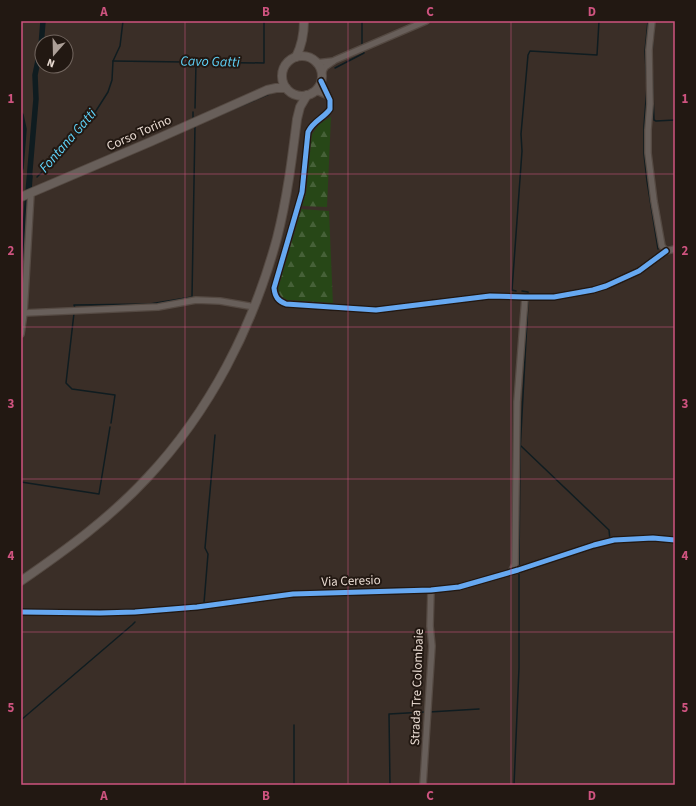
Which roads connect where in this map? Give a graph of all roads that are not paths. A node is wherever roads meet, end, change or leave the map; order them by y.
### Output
1 (304, 21) edge
2 (426, 21) edge
3 (652, 21) edge
4 (304, 36) junction
5 (296, 57) junction
6 (314, 60) junction
7 (335, 60) junction
8 (282, 74) junction
9 (321, 78) junction
10 (267, 90) junction
11 (289, 90) junction
12 (309, 93) junction
13 (326, 95) junction
14 (297, 119) junction
15 (26, 195) edge
16 (675, 249) edge
17 (666, 251) junction
18 (525, 298) junction
19 (249, 306) dead end
20 (24, 313) junction
21 (21, 334) edge
22 (675, 540) edge
23 (511, 572) junction
24 (21, 581) edge
25 (431, 590) junction
26 (21, 612) edge
27 (423, 785) edge

1 - 4 main road
2 - 7 street
3 - 17 street
4 - 5 main road
4 - 6 main road
5 - 6 main road
5 - 8 main road
6 - 7 street
6 - 9 main road
7 - 9 street
8 - 10 main road, Corso Torino
8 - 11 main road
9 - 12 main road
9 - 13 street
10 - 11 main road, Corso Torino
10 - 15 main road, Corso Torino
11 - 12 main road
11 - 14 main road
12 - 13 street
12 - 14 main road
13 - 18 street
14 - 24 main road
15 - 20 street
16 - 17 street
17 - 18 street
18 - 23 street
19 - 20 street
20 - 21 street
22 - 23 street, Via Ceresio
23 - 25 street, Via Ceresio
25 - 26 street, Via Ceresio
25 - 27 street, Strada Tre Colombaie

